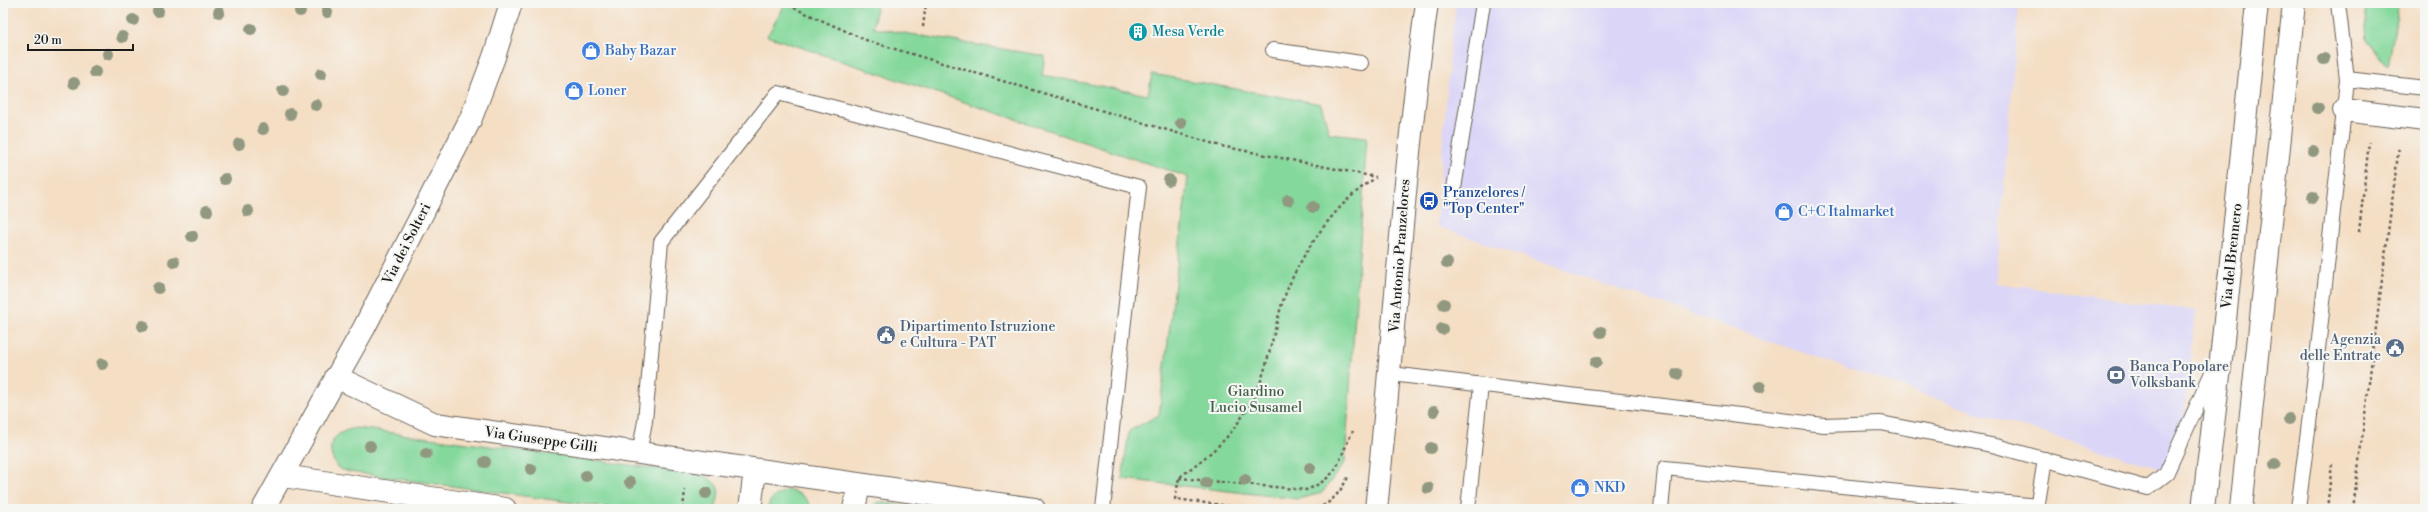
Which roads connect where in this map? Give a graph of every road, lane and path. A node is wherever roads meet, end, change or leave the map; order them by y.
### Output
1 (511, 3) edge
2 (926, 3) edge
3 (955, 3) edge
4 (1427, 3) edge
5 (1482, 3) edge
6 (2257, 3) edge
7 (2294, 3) edge
8 (2338, 3) edge
9 (784, 4) edge
10 (962, 6) dead end
11 (923, 26) dead end
12 (1273, 50) dead end
13 (1361, 63) dead end
14 (2347, 79) junction
15 (2425, 88) edge
16 (2344, 110) junction
17 (2425, 120) edge
18 (2397, 163) dead end
19 (1453, 194) dead end
20 (2222, 350) junction
21 (1391, 374) junction
22 (336, 377) junction
23 (1481, 385) junction
24 (1357, 424) dead end
25 (1354, 430) dead end
26 (1355, 439) dead end
27 (639, 454) junction
28 (2045, 459) junction
29 (755, 470) junction
30 (1351, 470) dead end
31 (283, 476) junction
32 (1179, 478) junction
33 (859, 485) junction
34 (2037, 508) edge
35 (263, 509) edge
36 (505, 509) edge
37 (750, 509) edge
38 (854, 509) edge
39 (1034, 509) edge
40 (1103, 509) edge
41 (1253, 509) edge
42 (1317, 509) edge
43 (1376, 509) edge
44 (1468, 509) edge
45 (1661, 509) edge
46 (2203, 509) edge
47 (2241, 509) edge
48 (2298, 509) edge
49 (2353, 509) edge

1 - 22 street, Via dei Solteri
2 - 11 path
3 - 10 path
4 - 21 street, Via Antonio Pranzelores
5 - 19 lane
6 - 20 street, Via del Brennero
7 - 47 street
8 - 14 lane
9 - 32 path
12 - 13 lane
14 - 15 lane
14 - 16 lane
16 - 17 street
16 - 48 lane
18 - 49 path
20 - 28 lane
20 - 46 street, Via del Brennero
21 - 23 lane
21 - 43 street, Via Antonio Pranzelores
22 - 27 street, Via Giuseppe Gilli
22 - 31 street, Via dei Solteri
23 - 28 lane
23 - 44 lane
24 - 26 path
25 - 32 path
27 - 29 street, Via Giuseppe Gilli
27 - 40 lane
28 - 34 lane
29 - 33 street, Via Giuseppe Gilli
29 - 37 street
30 - 42 path
31 - 35 street, Via dei Solteri
31 - 36 street
32 - 41 path
33 - 38 street
33 - 39 street, Via Giuseppe Gilli
34 - 45 lane

